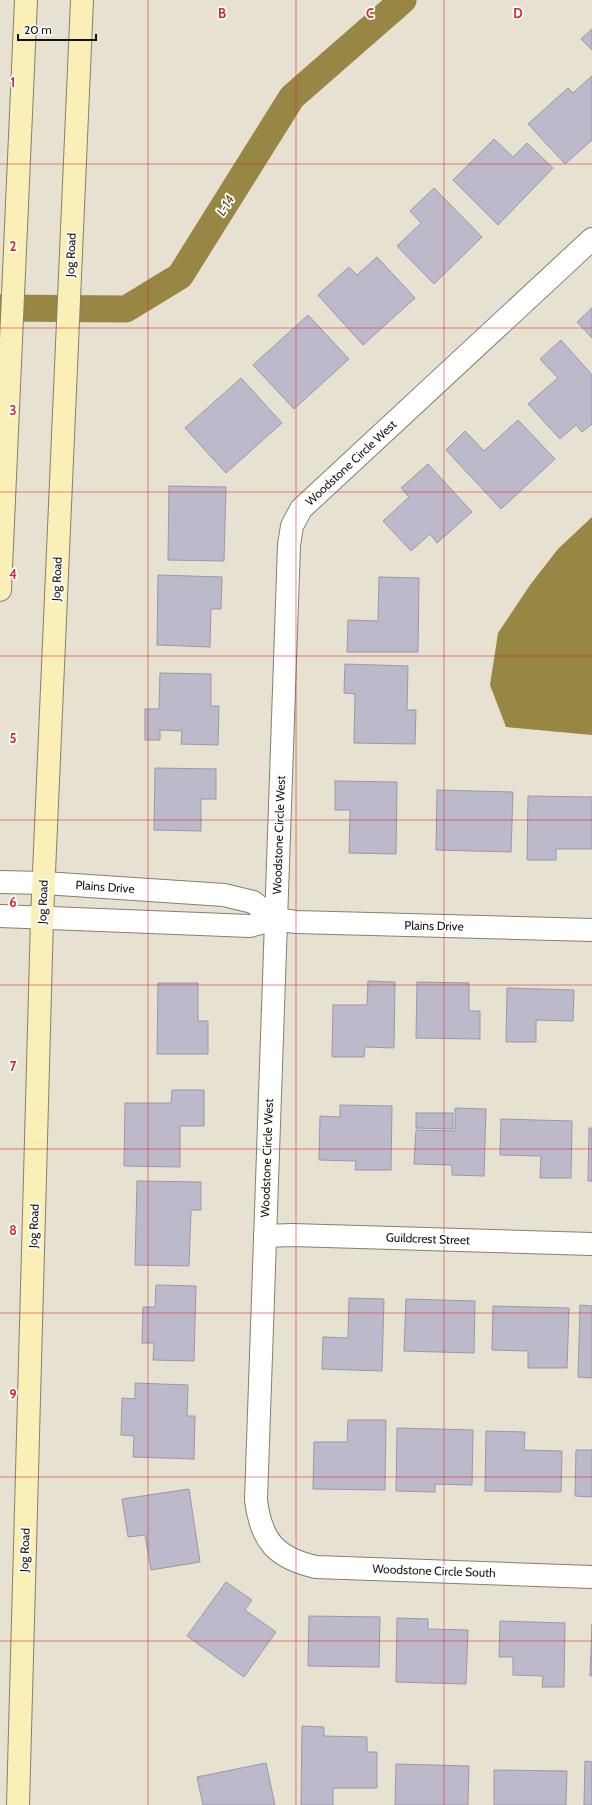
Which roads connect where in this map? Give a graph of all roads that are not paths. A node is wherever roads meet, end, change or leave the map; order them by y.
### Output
1 (26, 0) edge
2 (82, 0) edge
3 (592, 239) edge
4 (0, 590) edge
5 (0, 882) edge
6 (44, 883) junction
7 (0, 916) edge
8 (42, 918) junction
9 (276, 919) junction
10 (592, 930) edge
11 (265, 1236) junction
12 (592, 1244) edge
13 (280, 1553) joint
14 (592, 1577) edge
15 (18, 1805) edge

1 - 4 main road
2 - 6 main road, Jog Road
3 - 9 street, Woodstone Circle West
5 - 6 street, Plains Drive
6 - 8 main road, Jog Road
6 - 9 street, Plains Drive
7 - 8 street, Plains Drive
8 - 9 street, Plains Drive
8 - 15 main road, Jog Road
9 - 10 street, Plains Drive
9 - 11 street, Woodstone Circle West
11 - 12 street, Guildcrest Street
11 - 13 street, Woodstone Circle West
13 - 14 street, Woodstone Circle South

